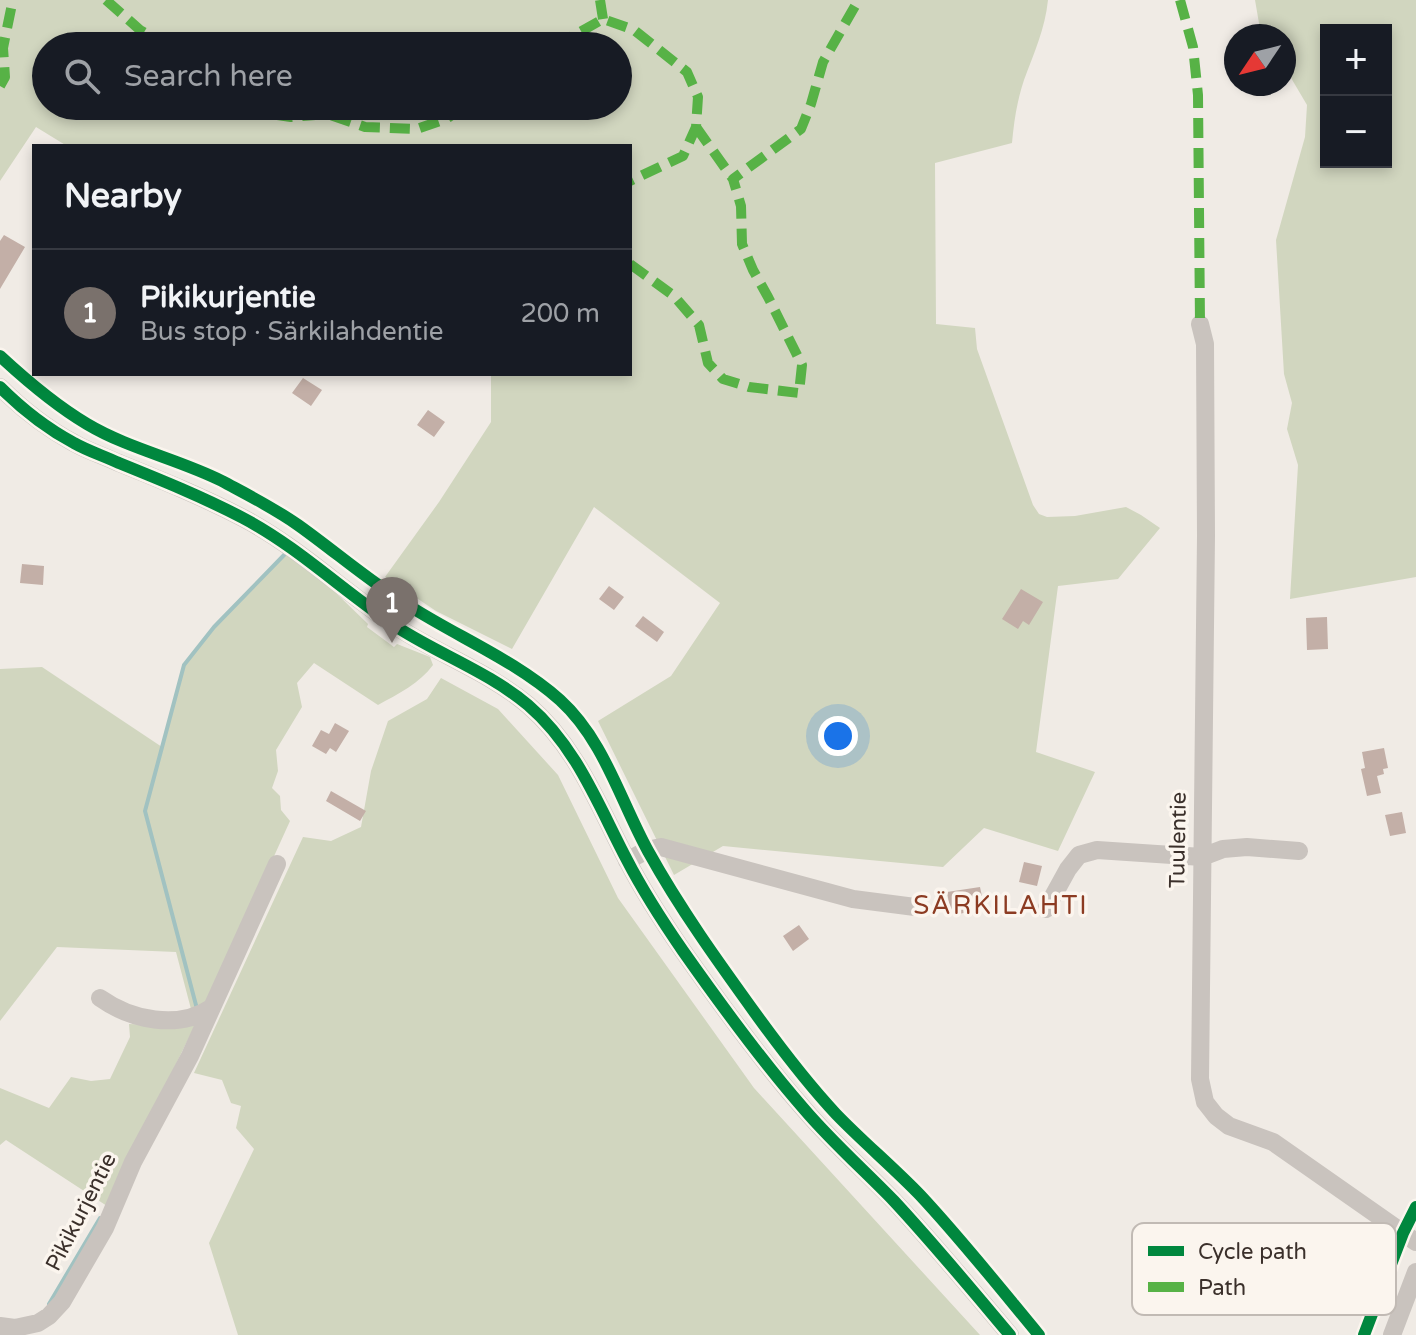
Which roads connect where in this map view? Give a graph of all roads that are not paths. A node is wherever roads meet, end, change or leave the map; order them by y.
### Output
1 (1200, 324) dead end
2 (0, 387) edge
3 (1299, 851) dead end
4 (1202, 857) junction
5 (627, 861) junction
6 (277, 864) dead end
7 (915, 907) dead end
8 (1046, 909) dead end
9 (100, 998) dead end
10 (211, 1008) junction
11 (1389, 1223) edge
12 (1396, 1228) edge
13 (1416, 1242) edge
14 (1416, 1272) edge
15 (0, 1326) edge
16 (1010, 1335) edge
17 (1392, 1335) edge

1 - 4 street, Tuulentie
2 - 5 street
3 - 4 street
4 - 8 street
4 - 11 street, Tuulentie
5 - 7 street
5 - 16 street
6 - 10 street, Pikikurjentie
9 - 10 street
10 - 15 street, Pikikurjentie
12 - 13 street, Tuulentie
14 - 17 street

